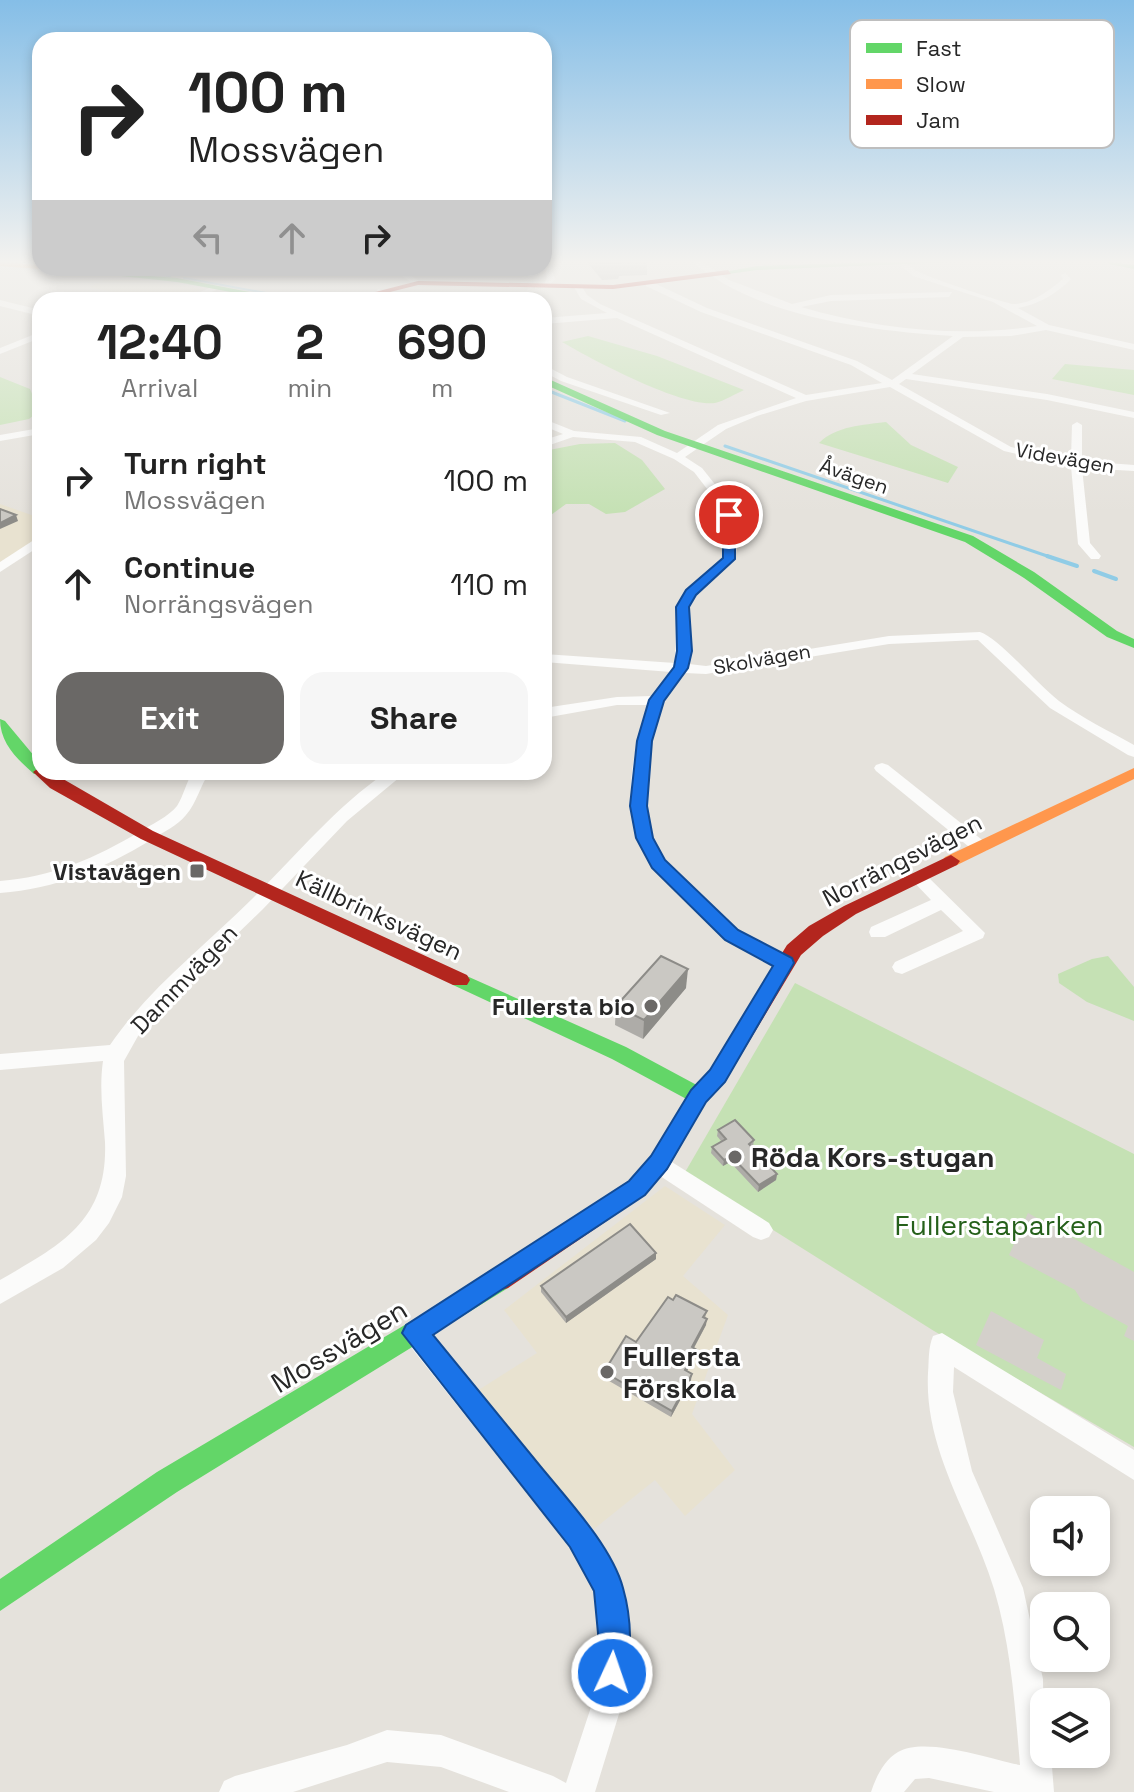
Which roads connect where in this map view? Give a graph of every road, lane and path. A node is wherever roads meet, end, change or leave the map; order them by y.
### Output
1 (690, 346) edge
2 (805, 346) edge
3 (945, 346) edge
4 (552, 372) edge
5 (904, 376) junction
6 (552, 384) edge
7 (893, 384) junction
8 (805, 398) junction
9 (665, 413) dead end
10 (1134, 415) edge
11 (552, 425) edge
12 (1077, 425) dead end
13 (32, 432) edge
14 (572, 434) junction
15 (0, 438) edge
16 (552, 441) edge
17 (696, 445) junction
18 (678, 457) junction
19 (1077, 464) junction
20 (1134, 468) edge
21 (32, 546) edge
22 (1095, 556) dead end
23 (0, 568) edge
24 (1134, 644) edge
25 (552, 659) edge
26 (681, 668) junction
27 (656, 700) junction
28 (552, 712) edge
29 (0, 724) edge
30 (1134, 752) edge
31 (32, 759) edge
32 (882, 768) dead end
33 (1134, 773) edge
34 (52, 780) edge
35 (194, 780) edge
36 (386, 780) edge
37 (147, 835) junction
38 (980, 847) junction
39 (918, 877) junction
40 (0, 887) edge
41 (270, 890) junction
42 (943, 902) junction
43 (878, 932) dead end
44 (785, 963) junction
45 (902, 967) dead end
46 (116, 1052) junction
47 (0, 1062) edge
48 (699, 1096) junction
49 (682, 1121) joint
50 (659, 1163) junction
51 (761, 1230) dead end
52 (0, 1293) edge
53 (415, 1333) junction
54 (1134, 1466) edge
55 (0, 1596) edge
56 (1037, 1788) edge
57 (235, 1792) edge
58 (553, 1792) edge
59 (579, 1792) edge
60 (887, 1792) edge

1 - 8 street
2 - 7 street, Videvägen
3 - 5 street
4 - 9 street
5 - 7 street
5 - 10 street
6 - 17 street, Åvägen
7 - 8 street
7 - 19 street, Videvägen
8 - 17 street
11 - 14 street
12 - 19 street
13 - 15 street
14 - 16 street
14 - 18 street
17 - 18 street
17 - 24 street, Åvägen
18 - 26 street
19 - 20 street, Videvägen
19 - 22 street
21 - 23 street
25 - 26 street, Skolvägen
26 - 27 street
26 - 30 street, Skolvägen
27 - 28 street
27 - 44 street
29 - 31 street, Källbrinksvägen
32 - 38 street
33 - 38 street, Norrängsvägen
34 - 37 street, Källbrinksvägen
35 - 37 street
36 - 41 street, Dammvägen
37 - 40 street
37 - 41 street, Källbrinksvägen
38 - 39 street, Norrängsvägen
39 - 42 street
39 - 44 street, Norrängsvägen
41 - 46 street, Dammvägen
41 - 48 street, Källbrinksvägen
42 - 43 street
42 - 45 street
44 - 48 street, Norrängsvägen
46 - 47 street
46 - 52 street, Dammvägen
48 - 49 street, Norrängsvägen
49 - 50 street, Mossvägen
50 - 51 street
50 - 53 street, Mossvägen
53 - 55 street, Mossvägen
53 - 59 street
54 - 56 street
56 - 60 street
57 - 58 street

